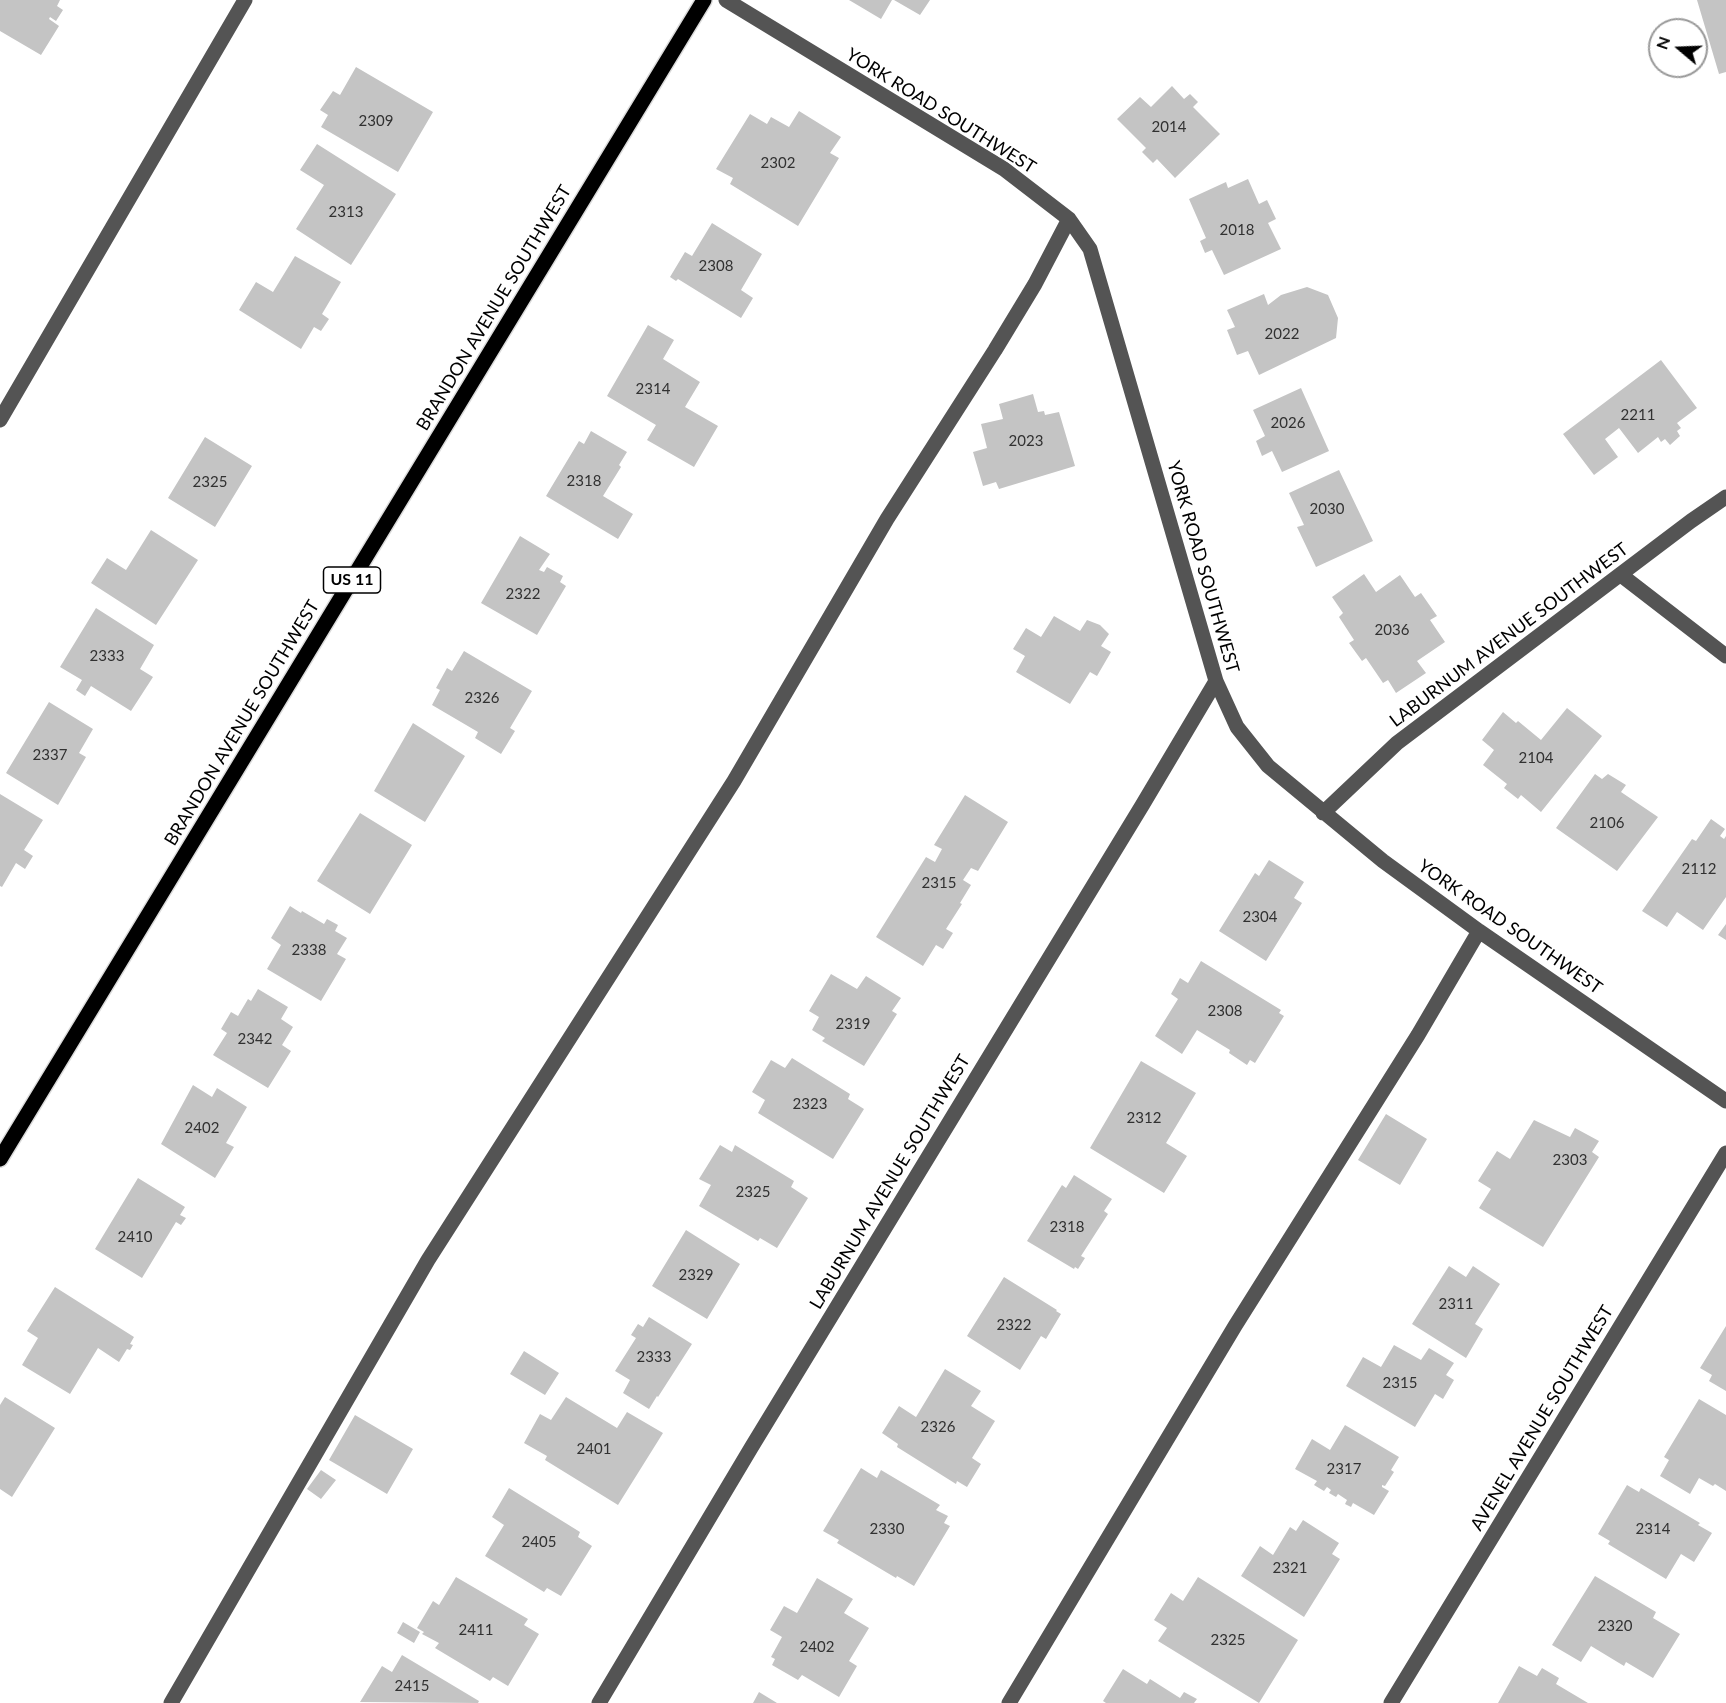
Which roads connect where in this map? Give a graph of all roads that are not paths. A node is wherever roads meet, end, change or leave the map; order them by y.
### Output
1 (245, 0) edge
2 (704, 0) edge
3 (726, 0) edge
4 (1069, 219) junction
5 (0, 420) edge
6 (1726, 497) edge
7 (1621, 575) junction
8 (1726, 656) edge
9 (1216, 681) junction
10 (1323, 813) junction
11 (1479, 931) junction
12 (1726, 1101) edge
13 (1726, 1153) edge
14 (0, 1159) edge
15 (171, 1703) edge
16 (599, 1703) edge
17 (1009, 1703) edge
18 (1391, 1703) edge

1 - 5 street
2 - 14 main road, BRANDON AVENUE SOUTHWEST / US 11
3 - 4 street, YORK ROAD SOUTHWEST
4 - 9 street, YORK ROAD SOUTHWEST
4 - 15 street
6 - 7 street, LABURNUM AVENUE SOUTHWEST
7 - 8 street
7 - 10 street, LABURNUM AVENUE SOUTHWEST
9 - 10 street, YORK ROAD SOUTHWEST
9 - 16 street, LABURNUM AVENUE SOUTHWEST
10 - 11 street, YORK ROAD SOUTHWEST
11 - 12 street, YORK ROAD SOUTHWEST
11 - 17 street
13 - 18 street, AVENEL AVENUE SOUTHWEST

